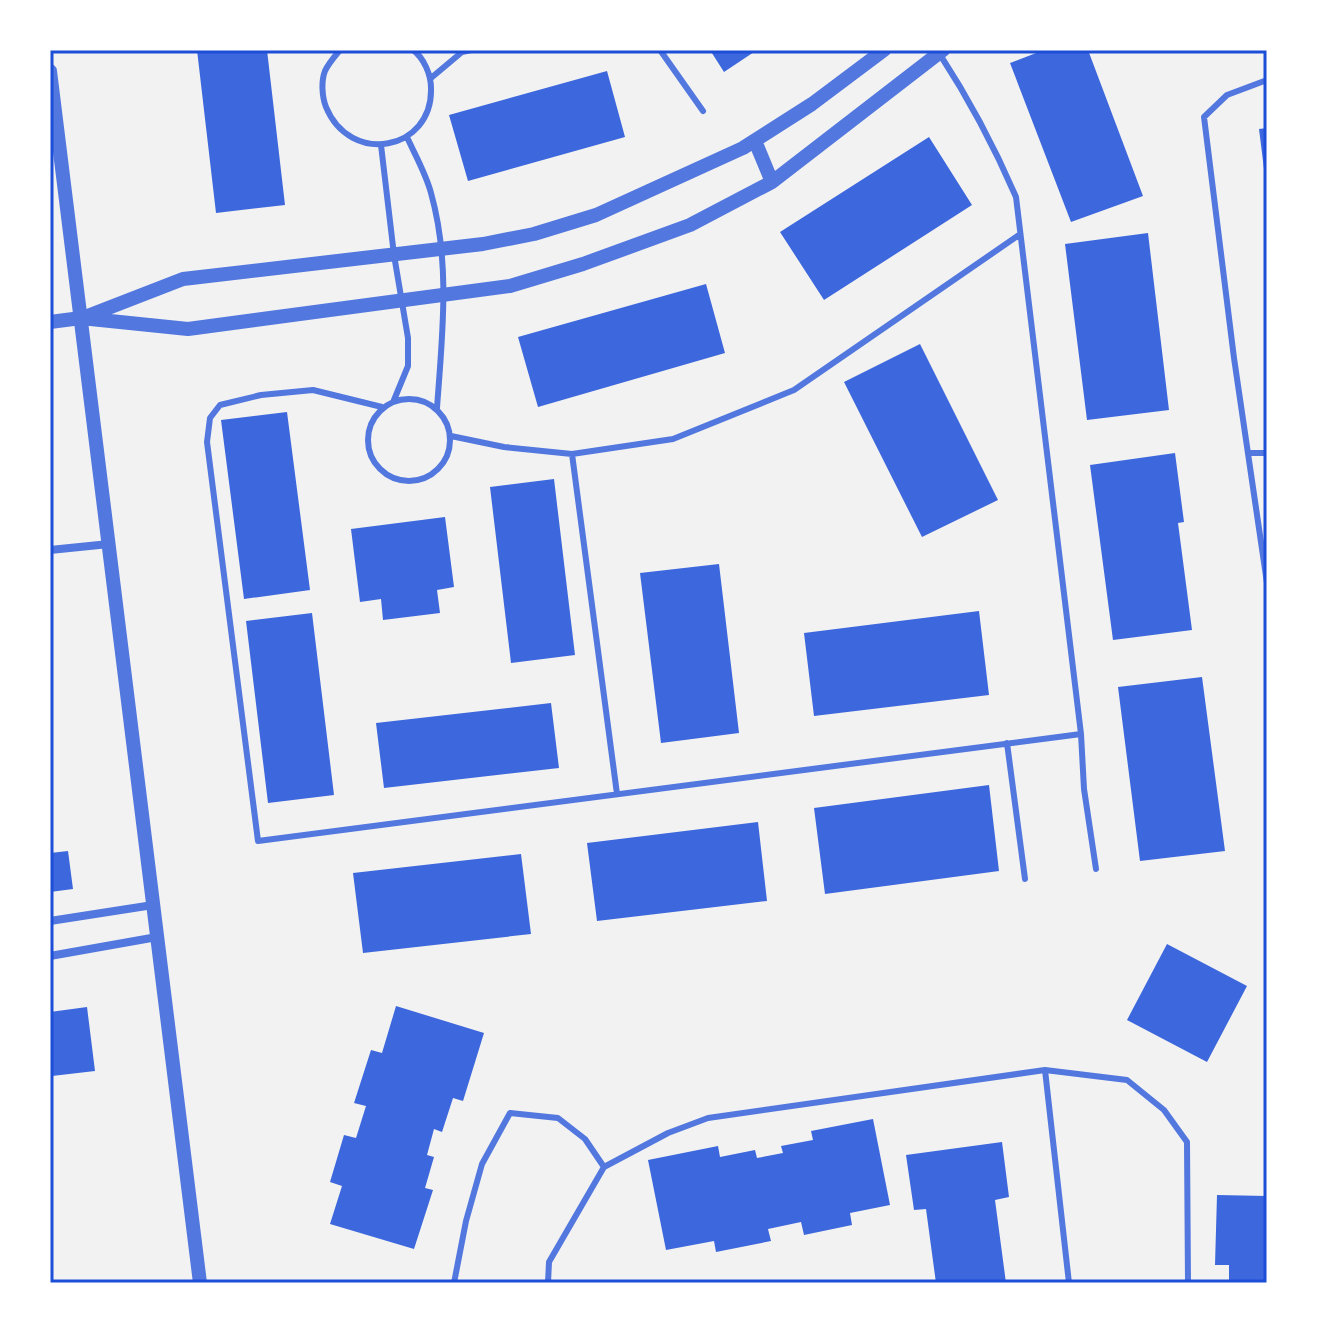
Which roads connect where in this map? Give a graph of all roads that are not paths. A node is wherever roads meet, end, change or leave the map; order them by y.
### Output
1 (340, 50) edge
2 (413, 50) edge
3 (471, 50) edge
4 (660, 50) edge
5 (884, 50) edge
6 (941, 52) edge
7 (50, 71) edge
8 (431, 78) junction
9 (1267, 80) edge
10 (703, 111) dead end
11 (407, 137) junction
12 (755, 141) junction
13 (381, 145) junction
14 (772, 182) junction
15 (1019, 235) junction
16 (440, 250) junction
17 (394, 255) junction
18 (445, 295) junction
19 (401, 300) junction
20 (81, 318) junction
21 (50, 322) edge
22 (394, 400) junction
23 (382, 407) junction
24 (437, 408) junction
25 (451, 436) junction
26 (1248, 453) junction
27 (1267, 453) edge
28 (572, 454) junction
29 (109, 544) junction
30 (50, 550) edge
31 (1267, 583) edge
32 (1081, 734) junction
33 (1007, 743) junction
34 (617, 794) junction
35 (1096, 869) dead end
36 (1025, 879) dead end
37 (153, 905) junction
38 (50, 921) edge
39 (157, 937) junction
40 (50, 956) edge
41 (1045, 1070) junction
42 (604, 1167) junction
43 (200, 1283) edge
44 (454, 1283) edge
45 (548, 1283) edge
46 (1069, 1283) edge
47 (1188, 1283) edge

1 - 13 lane
2 - 8 lane
3 - 8 lane
4 - 10 lane
5 - 12 street
6 - 14 street
6 - 15 lane
7 - 20 street
8 - 11 lane
9 - 26 lane
11 - 13 lane
11 - 16 lane
12 - 14 street
12 - 16 street
13 - 17 lane
14 - 18 street
15 - 28 lane
15 - 32 lane
16 - 17 street
16 - 18 lane
17 - 19 lane
17 - 20 street
18 - 19 street
18 - 24 lane
19 - 20 street
19 - 22 lane
20 - 21 street
20 - 29 street
22 - 23 lane
22 - 24 lane
23 - 25 lane
23 - 34 lane
24 - 25 lane
25 - 28 lane
26 - 27 lane
26 - 31 lane
28 - 34 lane
29 - 30 street
29 - 37 street
32 - 33 lane
32 - 35 lane
33 - 34 lane
33 - 36 lane
37 - 38 street
37 - 39 street
39 - 40 street
39 - 43 street
41 - 42 lane
41 - 46 lane
41 - 47 lane
42 - 44 lane
42 - 45 lane

